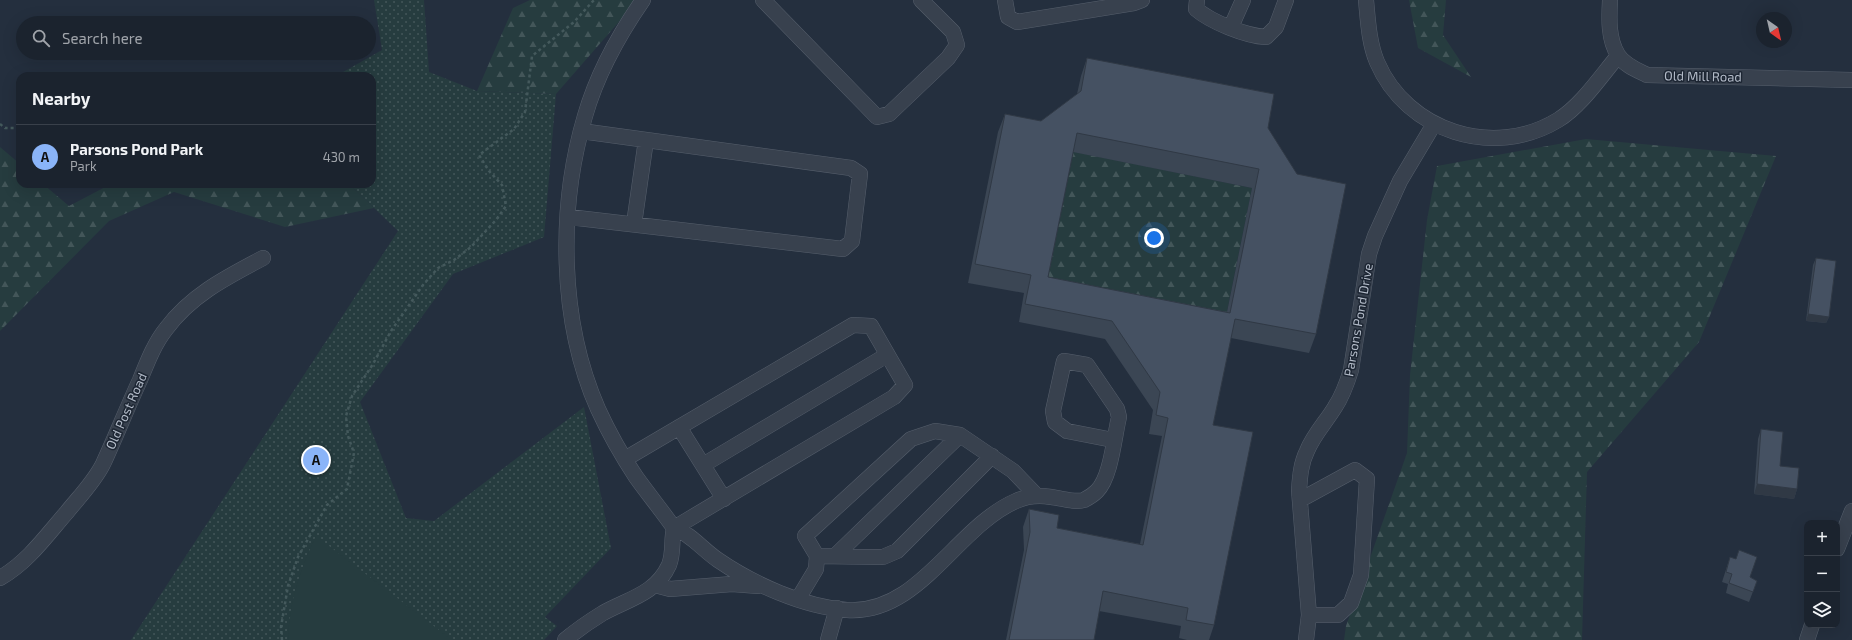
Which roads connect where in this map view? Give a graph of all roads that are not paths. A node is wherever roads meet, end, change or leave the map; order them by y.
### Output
1 (643, 0) edge
2 (763, 0) edge
3 (921, 0) edge
4 (1005, 0) edge
5 (1142, 0) edge
6 (1197, 0) edge
7 (1242, 0) edge
8 (1286, 0) edge
9 (1366, 0) edge
10 (1610, 0) edge
11 (1231, 27) junction
12 (1618, 56) junction
13 (1852, 80) edge
14 (1434, 124) junction
15 (581, 131) junction
16 (646, 140) junction
17 (569, 216) junction
18 (634, 224) junction
19 (263, 258) dead end
20 (887, 356) junction
21 (679, 427) junction
22 (960, 435) junction
23 (1113, 440) junction
24 (992, 456) junction
25 (625, 459) junction
26 (702, 465) junction
27 (1037, 496) junction
28 (724, 499) junction
29 (1300, 500) junction
30 (1852, 511) edge
31 (674, 528) junction
32 (1840, 541) edge
33 (817, 556) junction
34 (835, 556) junction
35 (0, 578) edge
36 (655, 585) junction
37 (766, 587) junction
38 (798, 599) junction
39 (837, 608) junction
40 (1309, 615) junction
41 (1811, 628) edge
42 (565, 640) edge
43 (828, 640) edge
44 (1306, 640) edge
45 (1807, 640) edge

1 - 15 street
2 - 3 street
4 - 5 street
6 - 11 street
7 - 11 street
8 - 11 street
9 - 14 street
10 - 12 street
12 - 13 street, Old Mill Road
12 - 14 street
14 - 29 street, Parsons Pond Drive
15 - 16 street
15 - 17 street
16 - 18 street
16 - 18 street
17 - 18 street
17 - 25 street
19 - 35 street, Old Post Road
20 - 21 street
20 - 26 street
20 - 28 street
21 - 25 street
21 - 26 street
22 - 24 street
22 - 33 street
22 - 34 street
23 - 23 street
23 - 27 street
24 - 27 street
24 - 34 street
25 - 31 street
26 - 28 street
27 - 39 street
28 - 31 street
29 - 40 street, Parsons Pond Drive
29 - 40 street
30 - 32 street
31 - 36 street
31 - 37 street
33 - 34 street
33 - 38 street
36 - 37 street
36 - 42 street
37 - 38 street
38 - 39 street
39 - 43 street
40 - 44 street, Parsons Pond Drive
41 - 45 street

